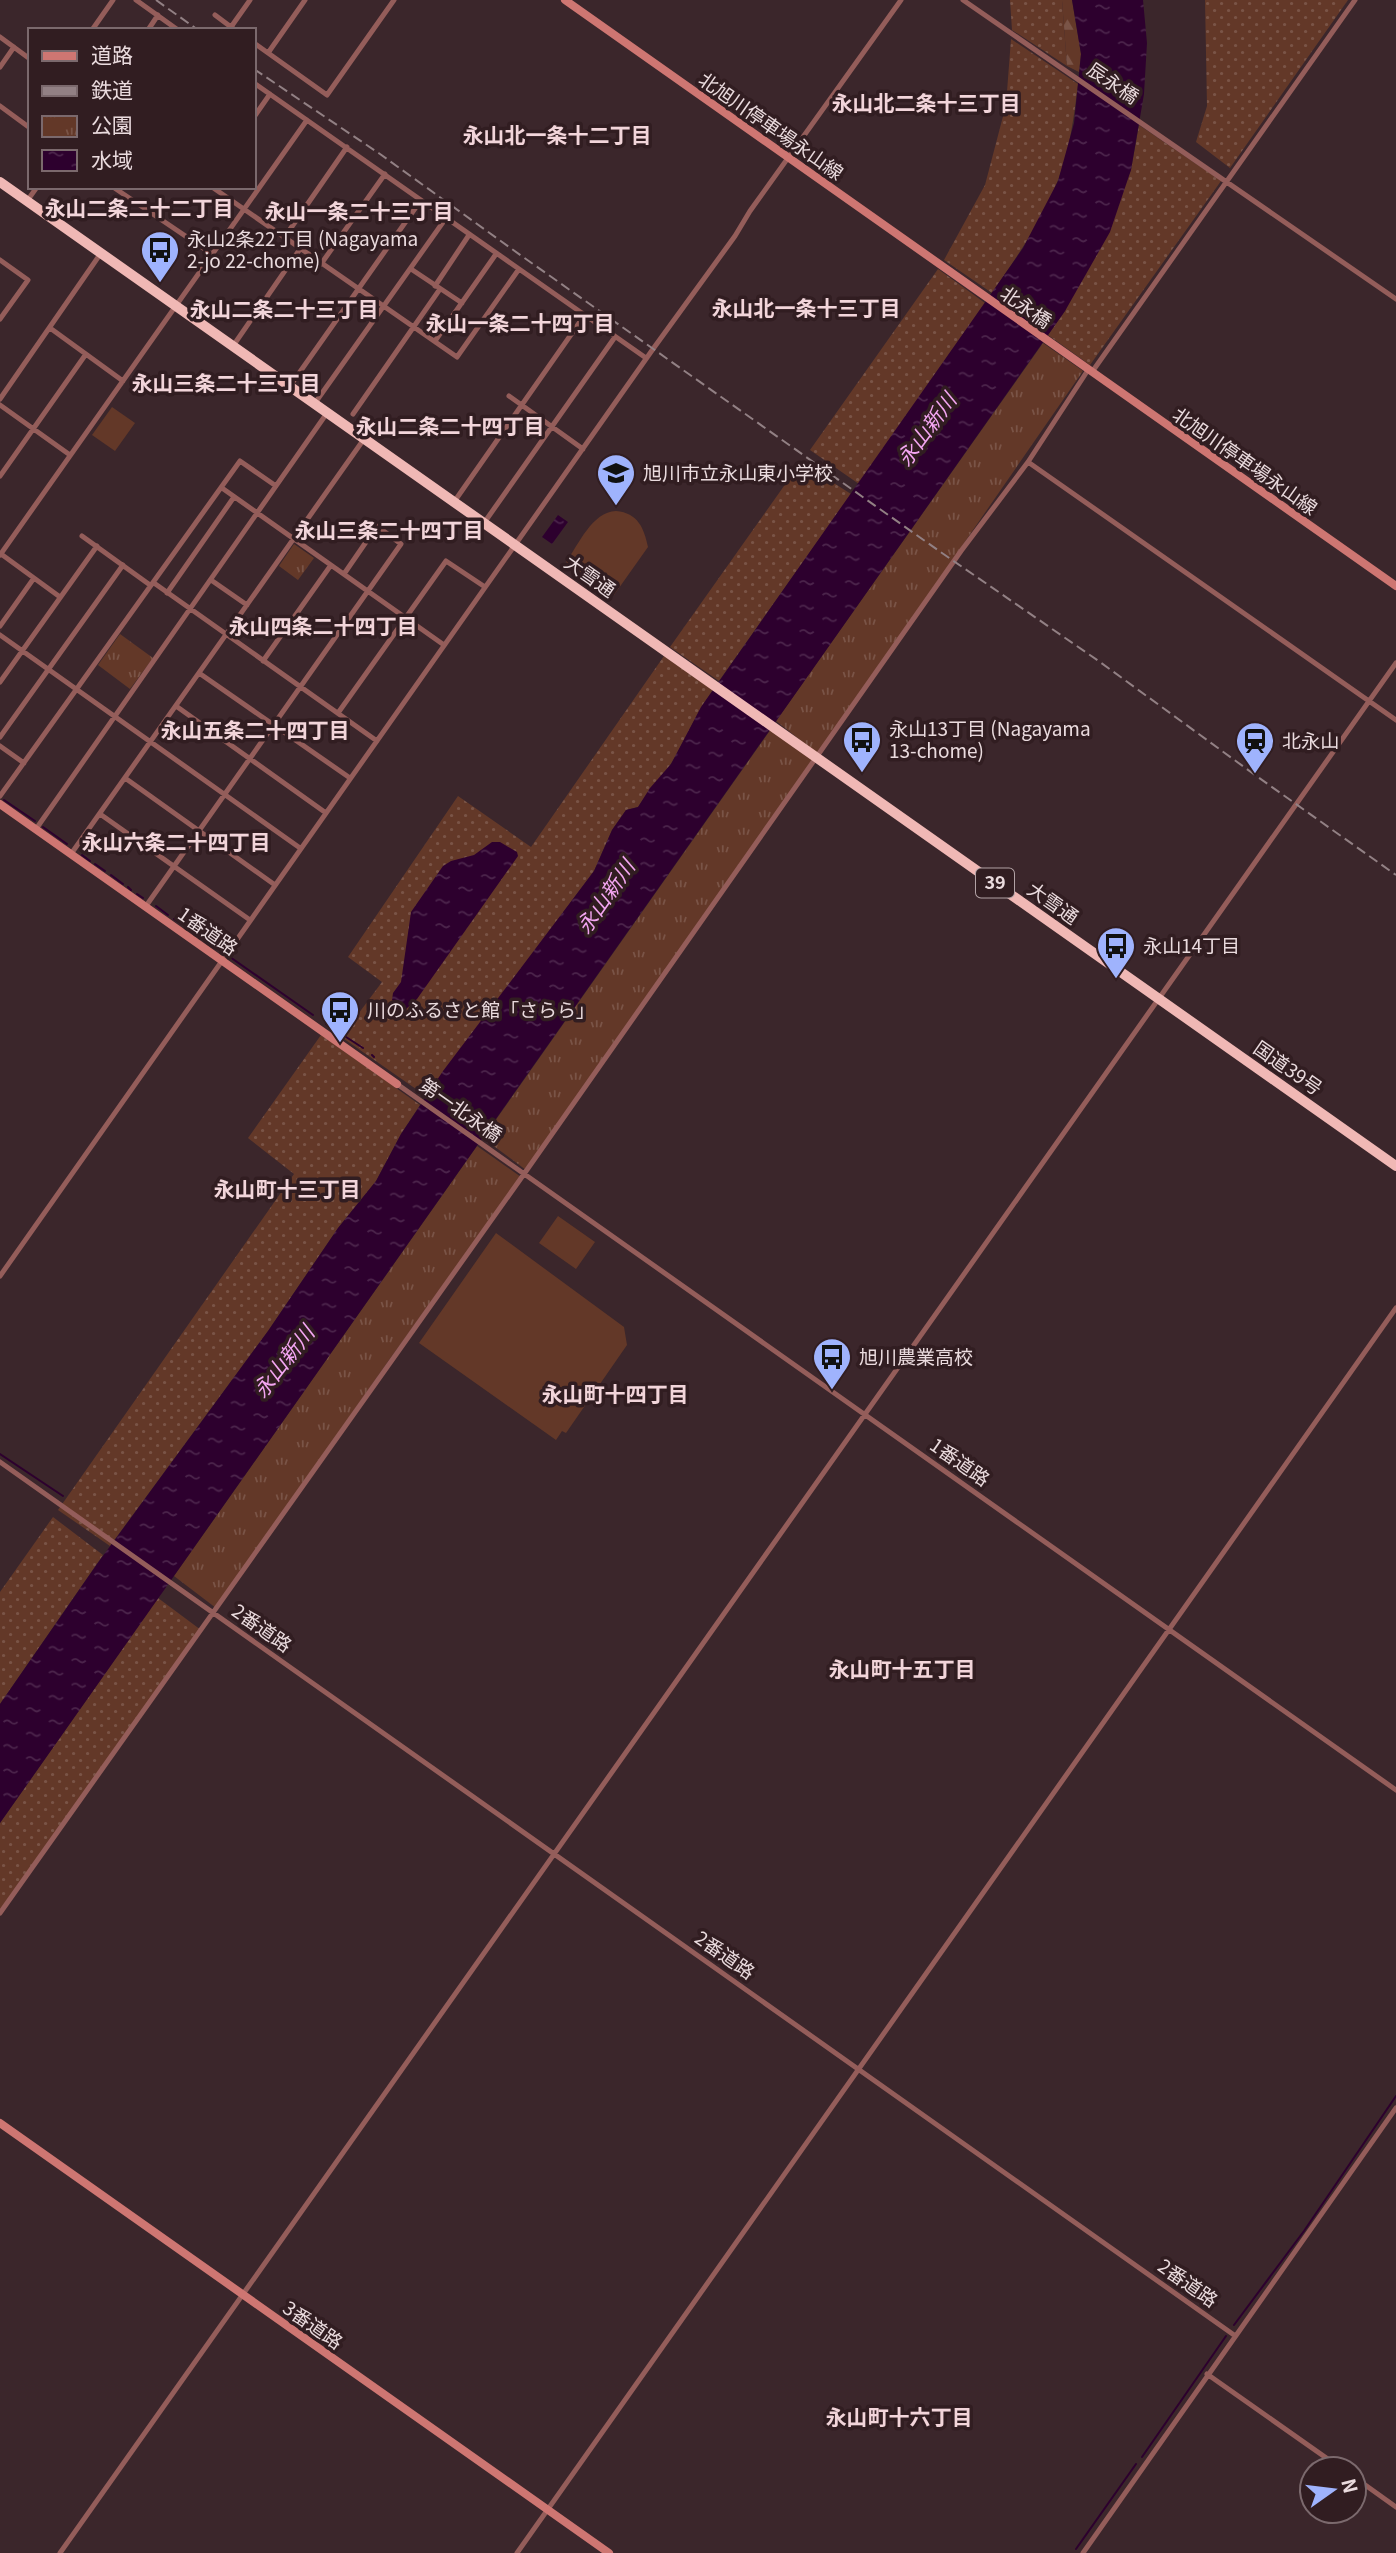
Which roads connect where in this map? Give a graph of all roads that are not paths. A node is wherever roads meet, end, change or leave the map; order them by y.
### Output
1 (113, 0) edge
2 (136, 0) edge
3 (250, 0) edge
4 (306, 0) edge
5 (394, 0) edge
6 (565, 0) edge
7 (901, 0) edge
8 (963, 0) edge
9 (1355, 0) edge
10 (158, 15) junction
11 (215, 15) dead end
12 (93, 28) edge
13 (149, 28) edge
14 (175, 28) edge
15 (233, 28) edge
16 (0, 37) edge
17 (256, 45) edge
18 (14, 47) junction
19 (268, 54) junction
20 (28, 58) edge
21 (0, 67) edge
22 (256, 84) edge
23 (270, 94) junction
24 (0, 106) edge
25 (256, 114) edge
26 (307, 120) junction
27 (28, 127) edge
28 (347, 147) junction
29 (788, 158) junction
30 (385, 174) junction
31 (1227, 181) junction
32 (0, 182) edge
33 (36, 189) edge
34 (116, 189) edge
35 (215, 189) edge
36 (27, 201) junction
37 (421, 201) junction
38 (244, 209) junction
39 (446, 218) junction
40 (469, 235) junction
41 (284, 238) junction
42 (300, 250) junction
43 (101, 253) junction
44 (212, 254) junction
45 (496, 254) junction
46 (0, 260) edge
47 (321, 264) junction
48 (411, 269) junction
49 (519, 270) junction
50 (958, 278) joint
51 (437, 287) junction
52 (358, 290) junction
53 (1396, 299) edge
54 (462, 303) junction
55 (175, 306) junction
56 (383, 307) junction
57 (584, 316) junction
58 (0, 318) edge
59 (50, 328) junction
60 (412, 328) junction
61 (615, 337) junction
62 (435, 341) junction
63 (233, 346) junction
64 (86, 354) junction
65 (646, 358) junction
66 (1076, 361) joint
67 (1090, 371) junction
68 (123, 381) junction
69 (290, 386) junction
70 (509, 396) dead end
71 (0, 399) edge
72 (315, 404) junction
73 (0, 405) edge
74 (522, 406) junction
75 (327, 412) junction
76 (354, 414) dead end
77 (552, 427) junction
78 (33, 429) junction
79 (364, 439) junction
80 (583, 449) junction
81 (70, 456) junction
82 (1028, 462) junction
83 (0, 476) edge
84 (275, 486) junction
85 (222, 488) junction
86 (234, 496) junction
87 (454, 502) junction
88 (257, 512) junction
89 (484, 523) junction
90 (82, 536) dead end
91 (0, 538) edge
92 (294, 539) junction
93 (8, 544) junction
94 (515, 545) junction
95 (97, 546) junction
96 (0, 554) edge
97 (123, 565) junction
98 (331, 565) junction
99 (344, 574) junction
100 (34, 578) junction
101 (211, 580) junction
102 (152, 584) junction
103 (1396, 586) edge
104 (485, 587) junction
105 (368, 592) junction
106 (167, 593) junction
107 (60, 597) junction
108 (247, 605) junction
109 (190, 609) junction
110 (406, 618) junction
111 (0, 626) edge
112 (0, 635) edge
113 (226, 635) junction
114 (444, 645) junction
115 (22, 651) junction
116 (264, 661) junction
117 (1396, 663) edge
118 (49, 670) junction
119 (199, 673) junction
120 (0, 682) edge
121 (301, 687) junction
122 (76, 689) junction
123 (1369, 702) junction
124 (176, 706) junction
125 (338, 713) junction
126 (115, 716) junction
127 (1396, 720) edge
128 (275, 724) junction
129 (0, 737) edge
130 (377, 741) junction
131 (151, 742) junction
132 (0, 746) edge
133 (816, 757) junction
134 (250, 759) junction
135 (24, 763) junction
136 (125, 778) junction
137 (350, 778) junction
138 (225, 795) junction
139 (0, 796) edge
140 (0, 804) edge
141 (326, 813) junction
142 (100, 814) junction
143 (36, 829) junction
144 (200, 831) junction
145 (300, 848) junction
146 (71, 854) junction
147 (174, 867) junction
148 (275, 885) junction
149 (146, 906) junction
150 (250, 920) junction
151 (222, 960) junction
152 (1160, 998) junction
153 (397, 1084) joint
154 (506, 1161) joint
155 (1396, 1166) edge
156 (524, 1174) junction
157 (0, 1276) edge
158 (1396, 1308) edge
159 (866, 1415) junction
160 (0, 1462) edge
161 (212, 1613) junction
162 (1169, 1630) junction
163 (1396, 1790) edge
164 (555, 1854) junction
165 (0, 1913) edge
166 (859, 2069) junction
167 (1396, 2108) edge
168 (0, 2123) edge
169 (243, 2295) junction
170 (1234, 2335) junction
171 (1207, 2374) junction
172 (1322, 2455) edge
173 (1368, 2487) edge
174 (1396, 2507) edge
175 (548, 2510) junction
176 (60, 2553) edge
177 (517, 2553) edge
178 (609, 2553) edge
179 (1083, 2553) edge

1 - 12 street
2 - 10 street
3 - 15 street
4 - 19 street
5 - 19 street
6 - 29 street, 北旭川停車場永山線
7 - 29 street
8 - 31 street, 辰永橋
9 - 31 street
10 - 13 street
10 - 14 street
11 - 15 street
16 - 18 street
17 - 19 street
18 - 20 street
18 - 21 street
22 - 23 street
23 - 25 street
23 - 26 street
24 - 27 street
26 - 28 street
26 - 38 street
28 - 30 street
28 - 41 street
29 - 50 street, 北旭川停車場永山線
29 - 65 street
30 - 37 street
30 - 47 street
31 - 53 street, 辰永橋
31 - 67 street
32 - 36 highway, 大雪通 / 39
33 - 36 street
34 - 44 street
35 - 38 street
36 - 43 highway, 大雪通 / 39
37 - 39 street
37 - 52 street
38 - 41 street
38 - 44 street
39 - 40 street
39 - 48 street
40 - 45 street
40 - 51 street
41 - 42 street
42 - 47 street
42 - 63 street
43 - 55 highway, 大雪通 / 39
43 - 59 street
44 - 55 street
45 - 49 street
45 - 54 street
46 - 58 street
47 - 52 street
48 - 51 street
48 - 56 street
49 - 57 street
49 - 62 street
50 - 66 street, 北永橋
51 - 54 street
51 - 60 street
52 - 56 street
52 - 69 street
54 - 62 street
55 - 63 highway, 大雪通 / 39
55 - 68 street
56 - 60 street
56 - 72 street
57 - 61 street
57 - 74 street
59 - 64 street
59 - 71 street
60 - 62 street
60 - 76 street
61 - 65 street
61 - 77 street
63 - 69 highway, 大雪通 / 39
64 - 68 street
64 - 78 street
65 - 80 street
66 - 67 street, 北旭川停車場永山線
67 - 82 street
67 - 103 street, 北旭川停車場永山線
68 - 81 street
69 - 72 highway, 大雪通 / 39
70 - 74 street
72 - 75 highway, 大雪通 / 39
73 - 78 street
74 - 77 street
74 - 87 street
75 - 79 highway, 大雪通 / 39
75 - 84 street
77 - 80 street
77 - 89 street
78 - 81 street
78 - 83 street
79 - 87 highway, 大雪通 / 39
79 - 92 street
80 - 94 street
81 - 93 street
82 - 123 street
82 - 133 street
84 - 85 street
84 - 88 street
85 - 86 street
85 - 102 street
86 - 88 street
86 - 106 street
87 - 89 highway, 大雪通 / 39
88 - 92 street
88 - 101 street
89 - 94 highway, 大雪通 / 39
90 - 95 street
91 - 93 street
92 - 98 street
92 - 108 street
93 - 96 street
94 - 104 street
94 - 133 highway, 大雪通 / 39
95 - 97 street
95 - 107 street
96 - 100 street
97 - 102 street
97 - 118 street
98 - 99 street
98 - 116 street
99 - 105 street
99 - 105 street
100 - 107 street
100 - 111 street
101 - 108 street
101 - 109 street
102 - 106 street
102 - 122 street
104 - 110 street
104 - 114 street
105 - 110 street
105 - 121 street
106 - 109 street
107 - 115 street
108 - 113 street
109 - 113 street
109 - 126 street
110 - 114 street
110 - 125 street
112 - 115 street
113 - 116 street
113 - 119 street
114 - 130 street
115 - 118 street
115 - 120 street
116 - 121 street
117 - 123 street
118 - 122 street
118 - 129 street
119 - 124 street
119 - 128 street
121 - 125 street
121 - 128 street
122 - 126 street
122 - 135 street
123 - 127 street
123 - 152 street
124 - 131 street
124 - 134 street
125 - 130 street
126 - 131 street
126 - 143 street
128 - 134 street
128 - 137 street
130 - 137 street
131 - 136 street
131 - 138 street
132 - 135 street
133 - 152 highway, 大雪通 / 39
133 - 156 street
134 - 138 street
134 - 141 street
135 - 139 street
136 - 142 street
136 - 144 street
137 - 141 street
138 - 144 street
138 - 145 street
140 - 143 street, 1番道路
141 - 145 street
142 - 146 street
142 - 147 street
143 - 146 street, 1番道路
144 - 147 street
144 - 148 street
145 - 148 street
146 - 149 street, 1番道路
147 - 149 street
147 - 150 street
148 - 150 street
149 - 151 street, 1番道路
150 - 151 street
151 - 153 street, 1番道路
151 - 157 street
152 - 155 highway, 国道39号 / 39
152 - 159 street
153 - 154 street, 第一北永橋
154 - 156 street, 1番道路
156 - 159 street, 1番道路
156 - 161 street
158 - 162 street
159 - 162 street, 1番道路
159 - 164 street
160 - 161 street, 2番道路
161 - 164 street, 2番道路
161 - 165 street
162 - 163 street, 1番道路
162 - 166 street
164 - 166 street, 2番道路
164 - 169 street
166 - 170 street, 2番道路
166 - 175 street
167 - 170 street
168 - 169 street, 3番道路
169 - 175 street, 3番道路
169 - 176 street
170 - 171 street
171 - 172 street
171 - 179 street
173 - 174 street
175 - 177 street
175 - 178 street, 3番道路

